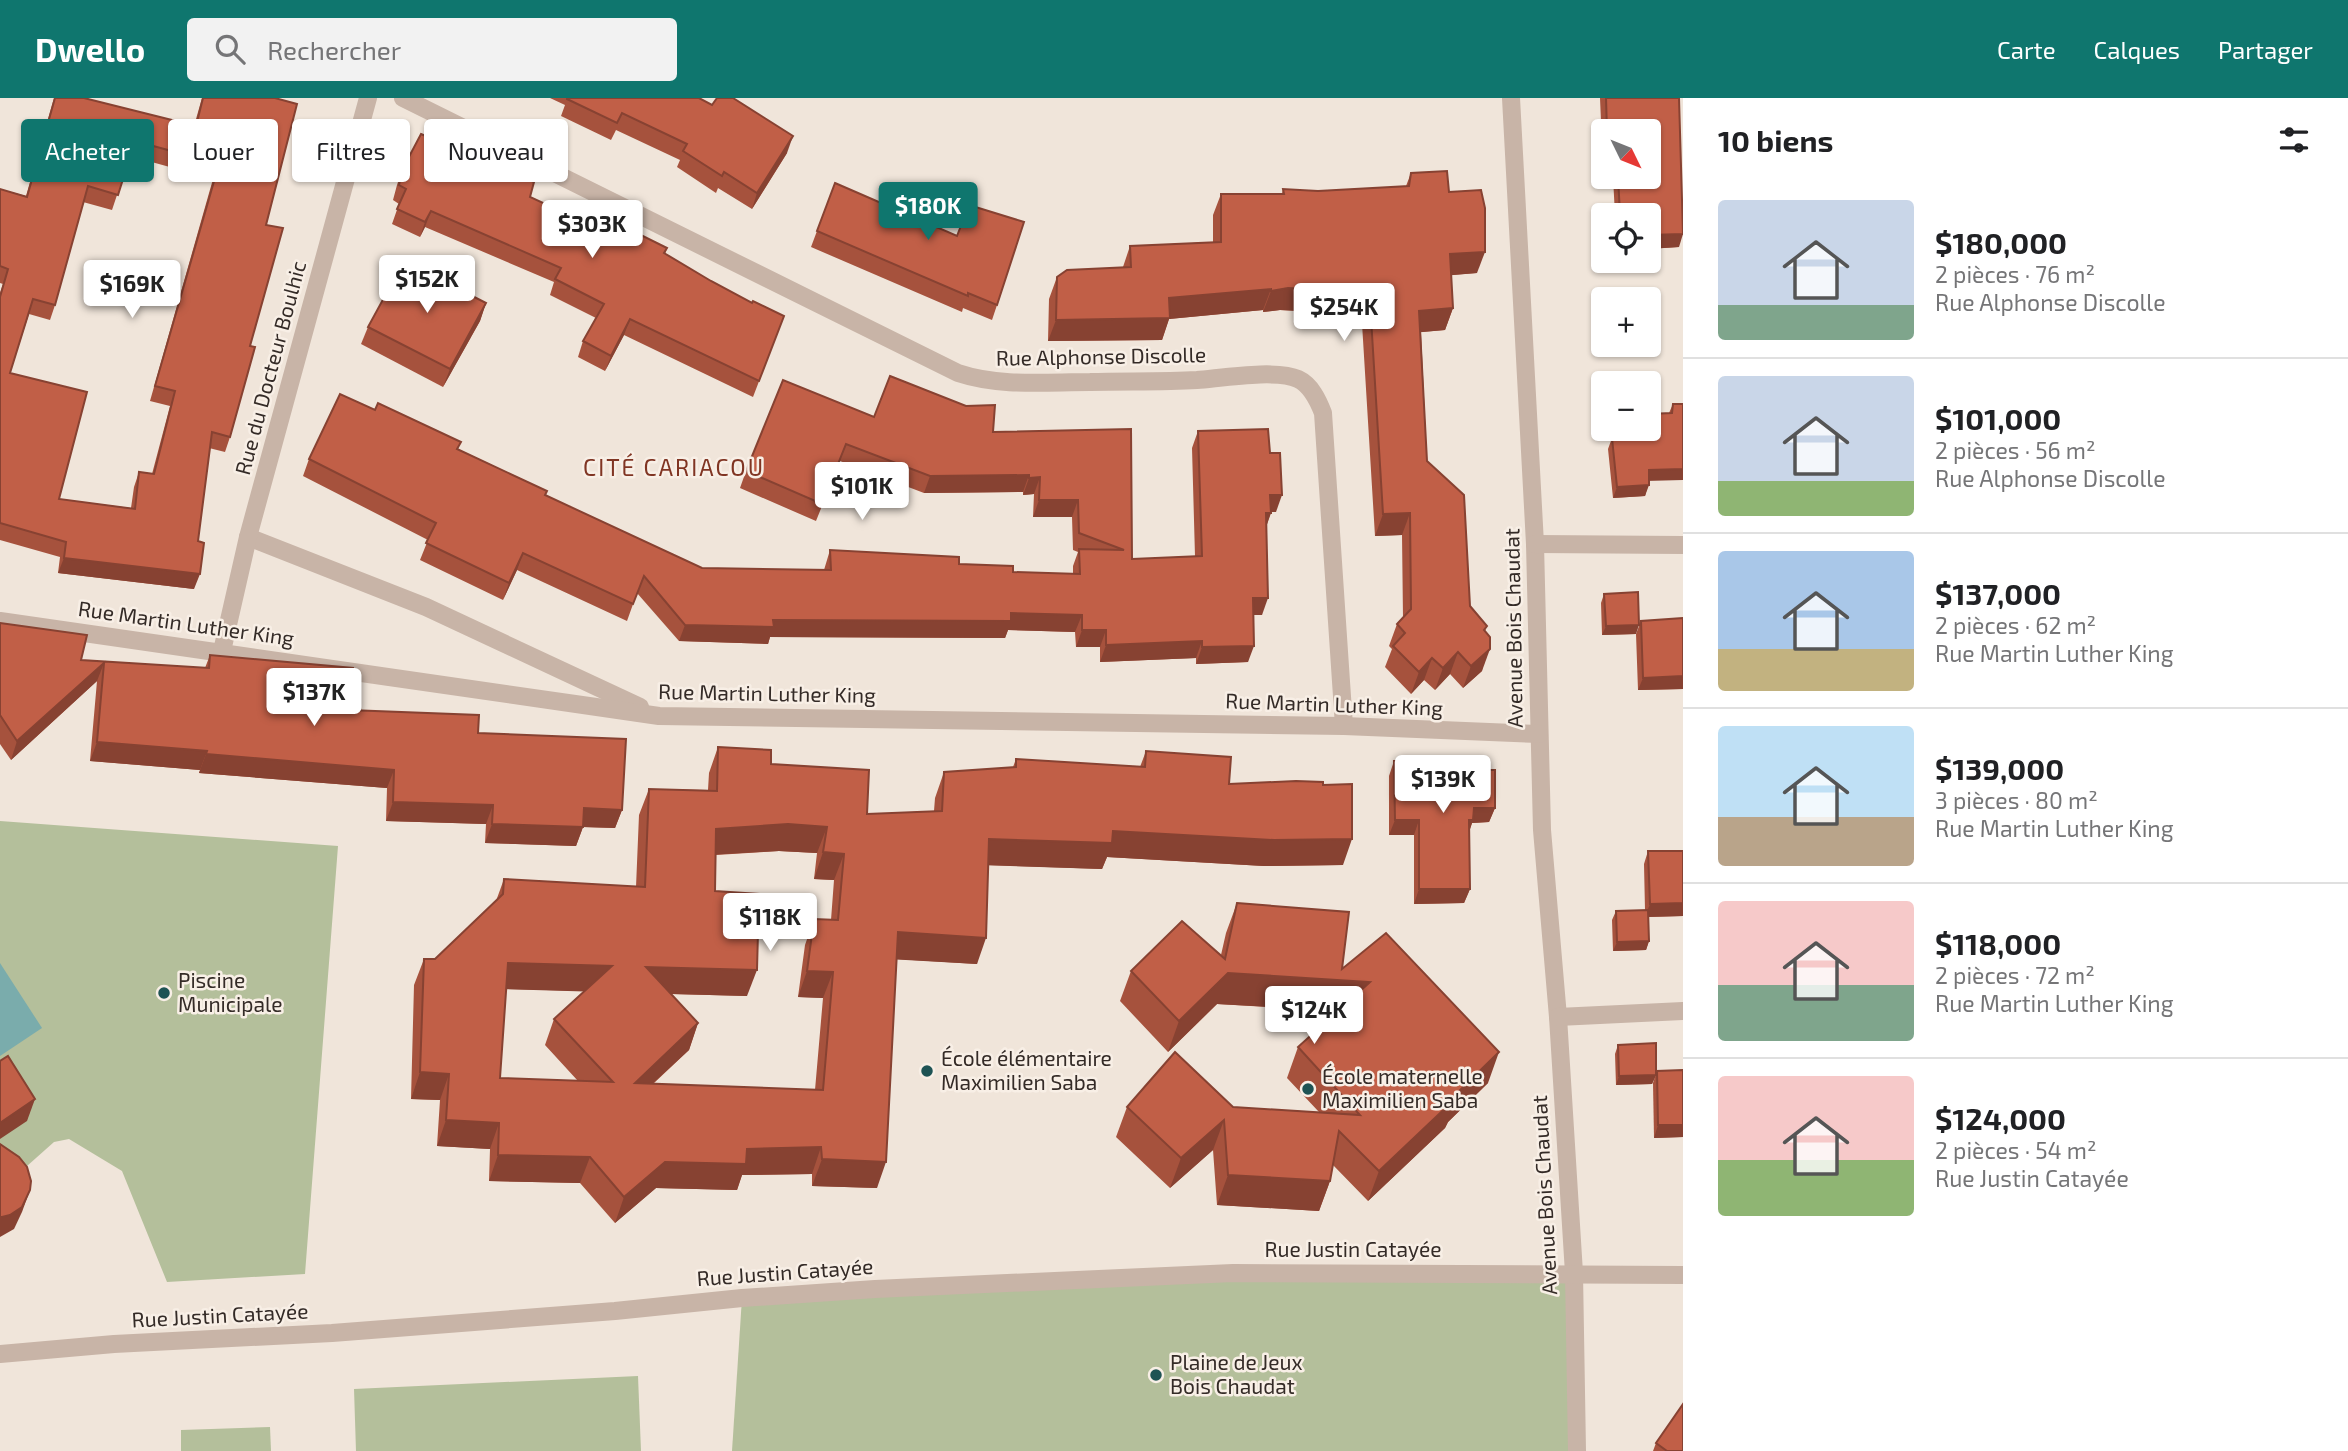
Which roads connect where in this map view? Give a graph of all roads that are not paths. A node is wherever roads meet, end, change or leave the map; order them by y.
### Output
1 (368, 98) edge
2 (403, 98) edge
3 (1511, 98) edge
4 (248, 537) junction
5 (1535, 544) junction
6 (1683, 545) edge
7 (0, 621) edge
8 (222, 651) junction
9 (659, 716) junction
10 (1344, 726) junction
11 (1539, 734) junction
12 (1683, 1011) edge
13 (1558, 1017) junction
14 (1574, 1273) junction
15 (1683, 1275) edge
16 (0, 1354) edge
17 (1577, 1451) edge

1 - 4 street, Rue du Docteur Boulhic
2 - 10 street, Rue Alphonse Discolle
3 - 5 street, Avenue Bois Chaudat
4 - 8 street, Rue du Docteur Boulhic
4 - 9 street
5 - 6 street
5 - 11 street, Avenue Bois Chaudat
7 - 8 street, Rue Martin Luther King
8 - 9 street, Rue Martin Luther King
9 - 10 street, Rue Martin Luther King
10 - 11 street, Rue Martin Luther King
11 - 13 street, Avenue Bois Chaudat
12 - 13 street
13 - 14 street, Avenue Bois Chaudat
14 - 15 street, Rue Justin Catayée
14 - 16 street, Rue Justin Catayée
14 - 17 street, Avenue Bois Chaudat

